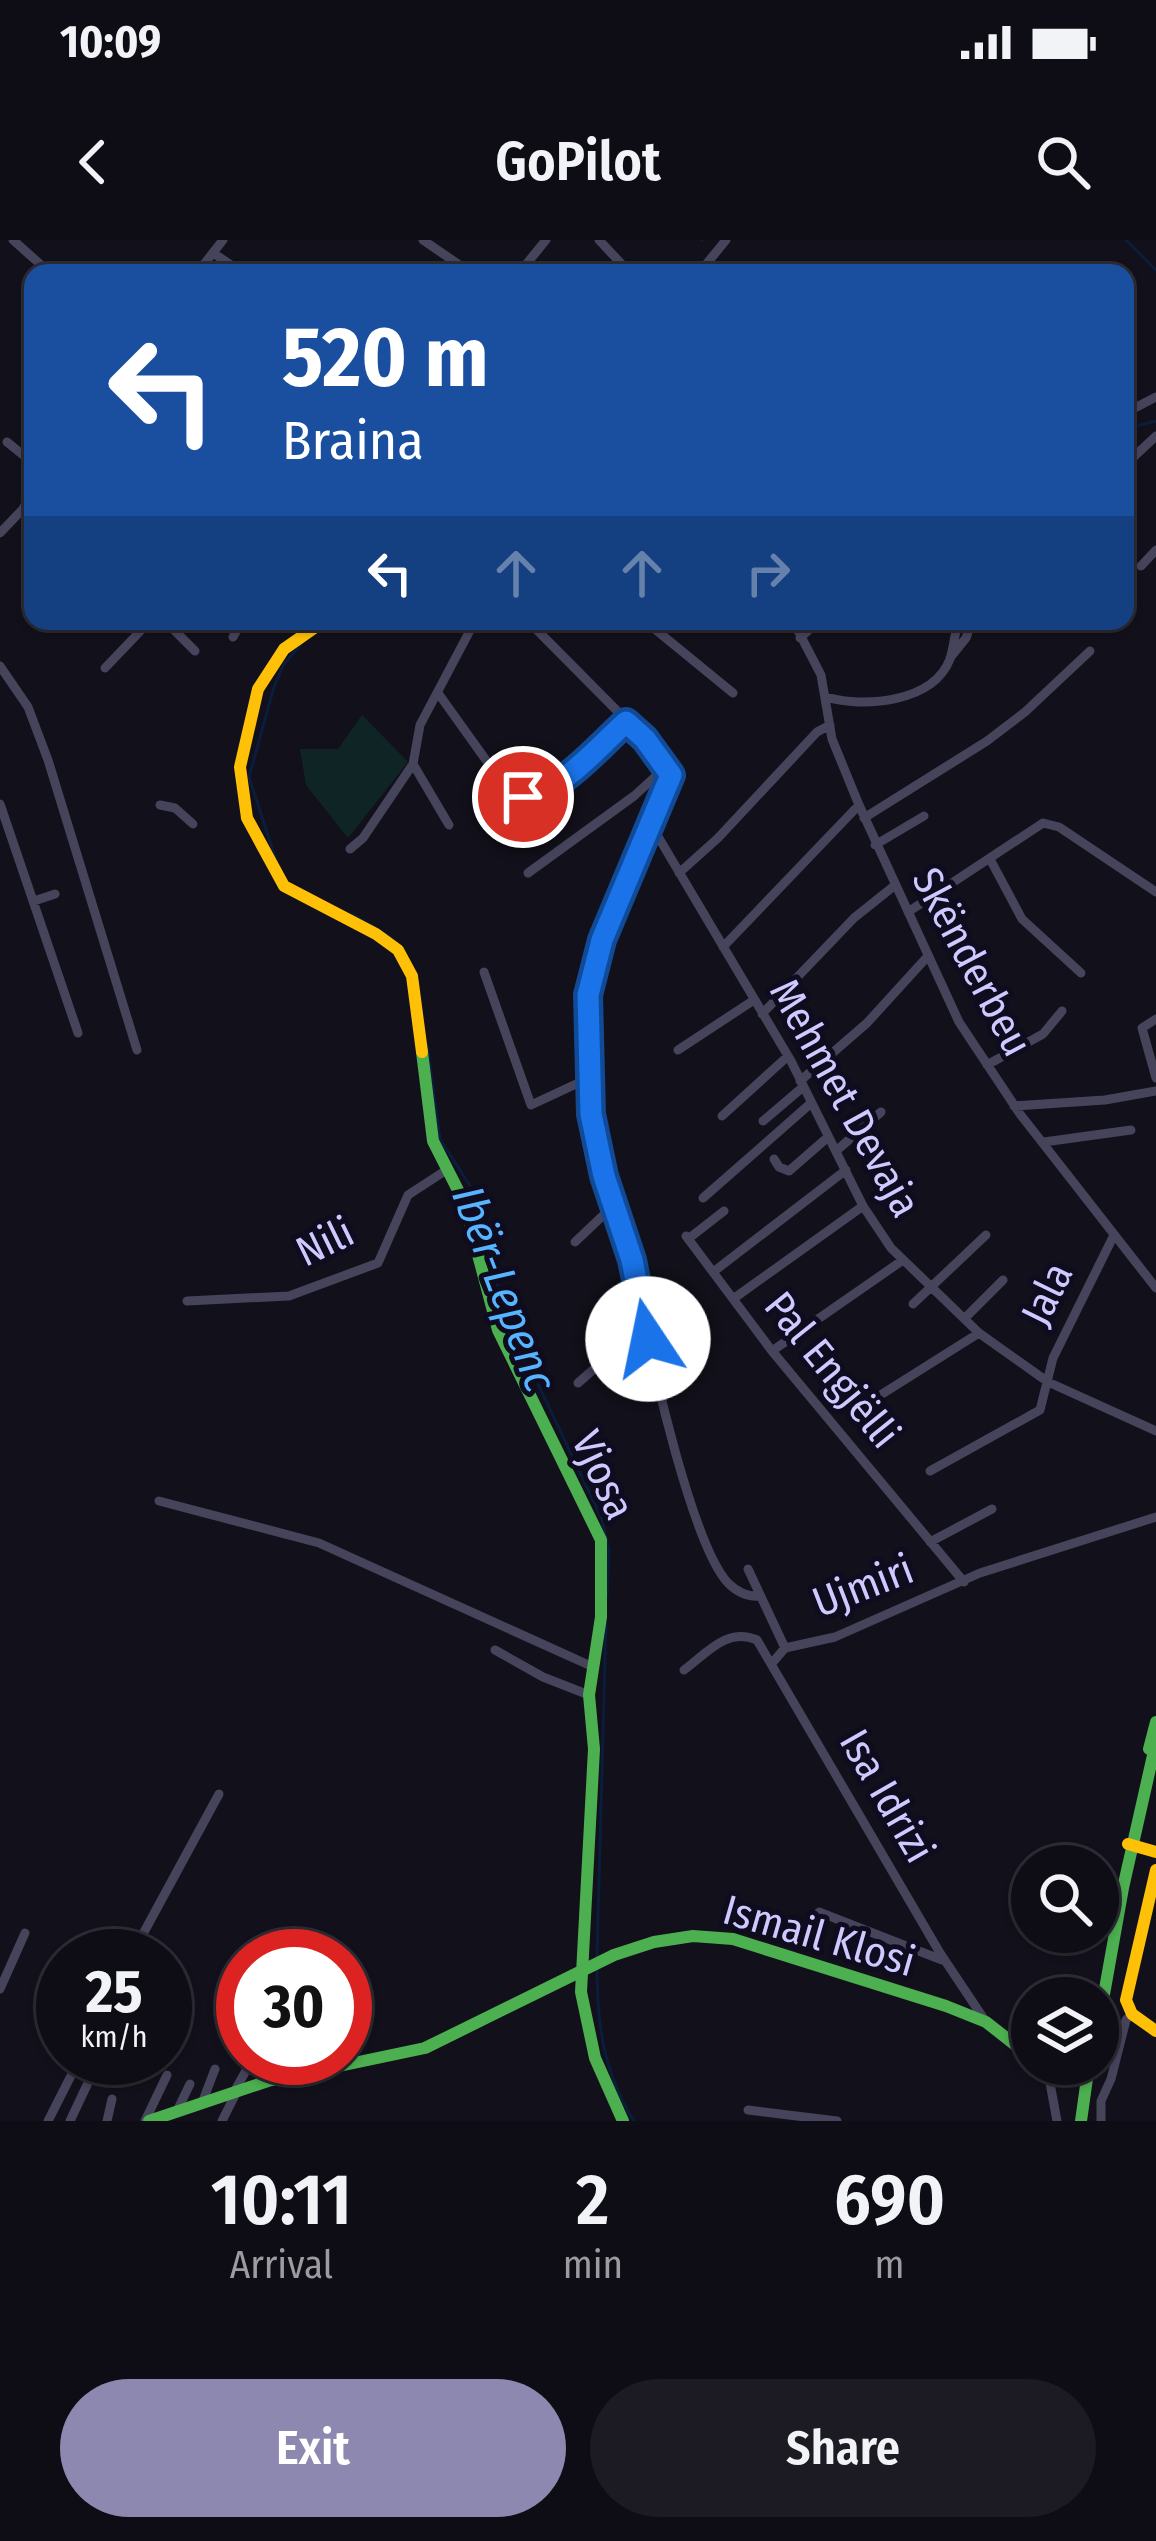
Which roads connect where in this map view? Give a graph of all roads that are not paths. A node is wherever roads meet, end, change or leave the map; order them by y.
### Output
1 (13, 240) edge
2 (223, 240) edge
3 (423, 240) edge
4 (546, 240) edge
5 (599, 240) edge
6 (726, 240) edge
7 (213, 253) junction
8 (40, 264) edge
9 (204, 264) edge
10 (230, 264) edge
11 (458, 264) edge
12 (527, 264) edge
13 (622, 264) edge
14 (706, 264) edge
15 (1156, 436) edge
16 (7, 442) dead end
17 (24, 456) edge
18 (1134, 457) edge
19 (24, 507) edge
20 (0, 533) edge
21 (1156, 550) edge
22 (1142, 566) dead end
23 (141, 630) edge
24 (174, 630) edge
25 (237, 630) edge
26 (311, 630) edge
27 (470, 630) edge
28 (537, 630) edge
29 (656, 630) edge
30 (797, 630) edge
31 (957, 630) edge
32 (969, 630) edge
33 (115, 632) dead end
34 (233, 637) dead end
35 (127, 645) junction
36 (195, 651) dead end
37 (1090, 651) dead end
38 (95, 654) dead end
39 (950, 658) junction
40 (0, 666) edge
41 (438, 693) junction
42 (733, 693) dead end
43 (826, 700) junction
44 (626, 722) junction
45 (831, 723) junction
46 (413, 764) junction
47 (667, 766) junction
48 (0, 804) edge
49 (160, 805) dead end
50 (859, 805) junction
51 (924, 816) dead end
52 (864, 818) junction
53 (650, 823) junction
54 (193, 824) dead end
55 (448, 824) dead end
56 (875, 845) junction
57 (350, 849) dead end
58 (990, 860) junction
59 (528, 873) dead end
60 (679, 873) junction
61 (894, 886) junction
62 (1156, 892) edge
63 (55, 894) dead end
64 (34, 901) junction
65 (908, 912) junction
66 (723, 946) junction
67 (928, 956) junction
68 (484, 972) dead end
69 (1081, 973) dead end
70 (754, 1000) junction
71 (1062, 1011) dead end
72 (762, 1015) junction
73 (1156, 1019) edge
74 (78, 1033) dead end
75 (137, 1050) dead end
76 (678, 1050) dead end
77 (788, 1056) junction
78 (987, 1065) junction
79 (589, 1078) junction
80 (1156, 1078) edge
81 (802, 1084) junction
82 (1156, 1091) edge
83 (810, 1104) junction
84 (1014, 1106) junction
85 (880, 1112) dead end
86 (722, 1115) dead end
87 (763, 1121) dead end
88 (1131, 1130) dead end
89 (829, 1137) junction
90 (1044, 1142) junction
91 (836, 1151) junction
92 (774, 1159) dead end
93 (449, 1169) junction
94 (846, 1170) junction
95 (703, 1198) dead end
96 (613, 1205) junction
97 (863, 1206) junction
98 (724, 1210) dead end
99 (986, 1235) dead end
100 (1113, 1238) junction
101 (575, 1242) dead end
102 (903, 1260) junction
103 (717, 1269) dead end
104 (1142, 1271) junction
105 (1156, 1271) edge
106 (1003, 1280) dead end
107 (934, 1288) junction
108 (1156, 1288) edge
109 (733, 1299) junction
110 (187, 1301) dead end
111 (914, 1304) dead end
112 (644, 1309) junction
113 (965, 1318) junction
114 (979, 1333) junction
115 (772, 1351) junction
116 (1048, 1382) junction
117 (578, 1383) dead end
118 (871, 1401) dead end
119 (1156, 1431) edge
120 (930, 1472) dead end
121 (159, 1501) dead end
122 (992, 1509) dead end
123 (1156, 1517) edge
124 (930, 1542) junction
125 (748, 1569) dead end
126 (964, 1582) junction
127 (760, 1596) junction
128 (785, 1648) junction
129 (494, 1650) dead end
130 (773, 1662) junction
131 (591, 1666) junction
132 (683, 1670) dead end
133 (589, 1695) junction
134 (1156, 1722) edge
135 (1156, 1742) edge
136 (219, 1793) dead end
137 (1130, 1845) junction
138 (1156, 1852) edge
139 (1156, 1870) edge
140 (819, 1912) dead end
141 (146, 1929) edge
142 (25, 1933) dead end
143 (946, 1961) junction
144 (579, 1974) junction
145 (1104, 1977) edge
146 (1107, 1977) edge
147 (0, 1989) edge
148 (1132, 2014) junction
149 (986, 2022) junction
150 (1156, 2031) edge
151 (1011, 2042) edge
152 (372, 2059) edge
153 (215, 2069) dead end
154 (67, 2085) edge
155 (87, 2085) edge
156 (163, 2085) edge
157 (190, 2085) edge
158 (239, 2085) edge
159 (259, 2085) edge
160 (1050, 2085) edge
161 (1087, 2085) edge
162 (235, 2093) junction
163 (112, 2099) dead end
164 (202, 2104) junction
165 (177, 2110) junction
166 (748, 2110) dead end
167 (782, 2117) edge
168 (1082, 2119) edge
169 (49, 2121) edge
170 (70, 2121) edge
171 (107, 2121) edge
172 (147, 2121) edge
173 (222, 2121) edge
174 (623, 2121) edge
175 (837, 2121) edge
176 (1057, 2121) edge
177 (1101, 2121) edge

1 - 8 street
2 - 7 street
3 - 11 street
4 - 12 street
5 - 13 street
6 - 14 street
7 - 9 street
7 - 10 street
15 - 18 street
16 - 17 street
19 - 20 street
21 - 22 street
23 - 35 street
24 - 36 street
25 - 34 street
26 - 93 street, Vjosa
27 - 41 street
28 - 44 street
29 - 42 street
30 - 43 street, Skënderbeu
31 - 39 street
32 - 39 street
33 - 35 street
35 - 38 street
37 - 52 street
39 - 43 street
40 - 75 street
41 - 44 street
41 - 46 street
43 - 45 street, Skënderbeu
44 - 47 street
45 - 50 street, Skënderbeu
45 - 60 street
46 - 55 street
46 - 57 street
47 - 53 street
47 - 59 street
48 - 64 street
49 - 54 street
50 - 52 street, Skënderbeu
50 - 66 street
51 - 56 street
52 - 56 street, Skënderbeu
53 - 60 street, Mehmet Devaja
53 - 79 street
56 - 61 street, Skënderbeu
58 - 62 street
58 - 65 street
58 - 69 street
60 - 66 street, Mehmet Devaja
61 - 65 street, Skënderbeu
61 - 72 street
63 - 64 street
64 - 74 street
65 - 67 street, Skënderbeu
66 - 70 street, Mehmet Devaja
67 - 78 street, Skënderbeu
67 - 81 street
68 - 79 street
70 - 72 street, Mehmet Devaja
70 - 76 street
71 - 78 street
72 - 77 street, Mehmet Devaja
73 - 80 street
77 - 81 street, Mehmet Devaja
77 - 86 street
78 - 84 street, Skënderbeu
79 - 96 street
81 - 83 street, Mehmet Devaja
81 - 87 street
82 - 84 street
83 - 89 street, Mehmet Devaja
83 - 95 street
84 - 90 street, Skënderbeu
85 - 91 street
88 - 90 street
89 - 91 street, Mehmet Devaja
89 - 92 street
90 - 100 street, Skënderbeu
91 - 94 street, Mehmet Devaja
93 - 110 street, Nili
93 - 131 street, Vjosa
94 - 97 street, Mehmet Devaja
94 - 103 street
96 - 101 street
96 - 112 street
97 - 102 street, Mehmet Devaja
97 - 109 street
98 - 109 street, Pal Engjëlli
99 - 107 street
100 - 104 street, Skënderbeu
100 - 116 street, Jala
102 - 107 street, Mehmet Devaja
102 - 115 street
104 - 105 street
104 - 108 street, Skënderbeu
106 - 113 street
107 - 111 street
107 - 113 street, Mehmet Devaja
109 - 115 street, Pal Engjëlli
112 - 117 street
112 - 127 street
113 - 114 street, Mehmet Devaja
114 - 116 street, Mehmet Devaja
114 - 118 street
115 - 124 street, Pal Engjëlli
116 - 119 street, Mehmet Devaja
116 - 120 street, Jala
121 - 131 street
122 - 124 street
123 - 126 street
124 - 126 street, Pal Engjëlli
125 - 127 street, Ujmiri
126 - 128 street, Ujmiri
127 - 128 street, Ujmiri
128 - 130 street, Ujmiri
129 - 133 street
130 - 132 street, Ujmiri
130 - 143 street, Isa Idrizi
131 - 133 street, Vjosa
133 - 144 street, Vjosa
134 - 137 street
135 - 137 street
136 - 141 street
137 - 138 street
137 - 145 street
137 - 146 street
139 - 148 street
140 - 143 street
142 - 147 street
143 - 149 street, Isa Idrizi
144 - 149 street, Ismail Klosi
144 - 152 street, Ismail Klosi
144 - 174 street, Vjosa
148 - 150 street
148 - 177 street
149 - 151 street, Ismail Klosi
153 - 164 street
154 - 169 street
155 - 170 street
156 - 172 street
157 - 165 street
158 - 162 street
159 - 162 street, Ismail Klosi
160 - 176 street, Ismail Klosi
161 - 168 street
162 - 164 street, Ismail Klosi
162 - 173 street
163 - 171 street
164 - 165 street, Ismail Klosi
165 - 172 street, Ismail Klosi
166 - 167 street
167 - 175 street

